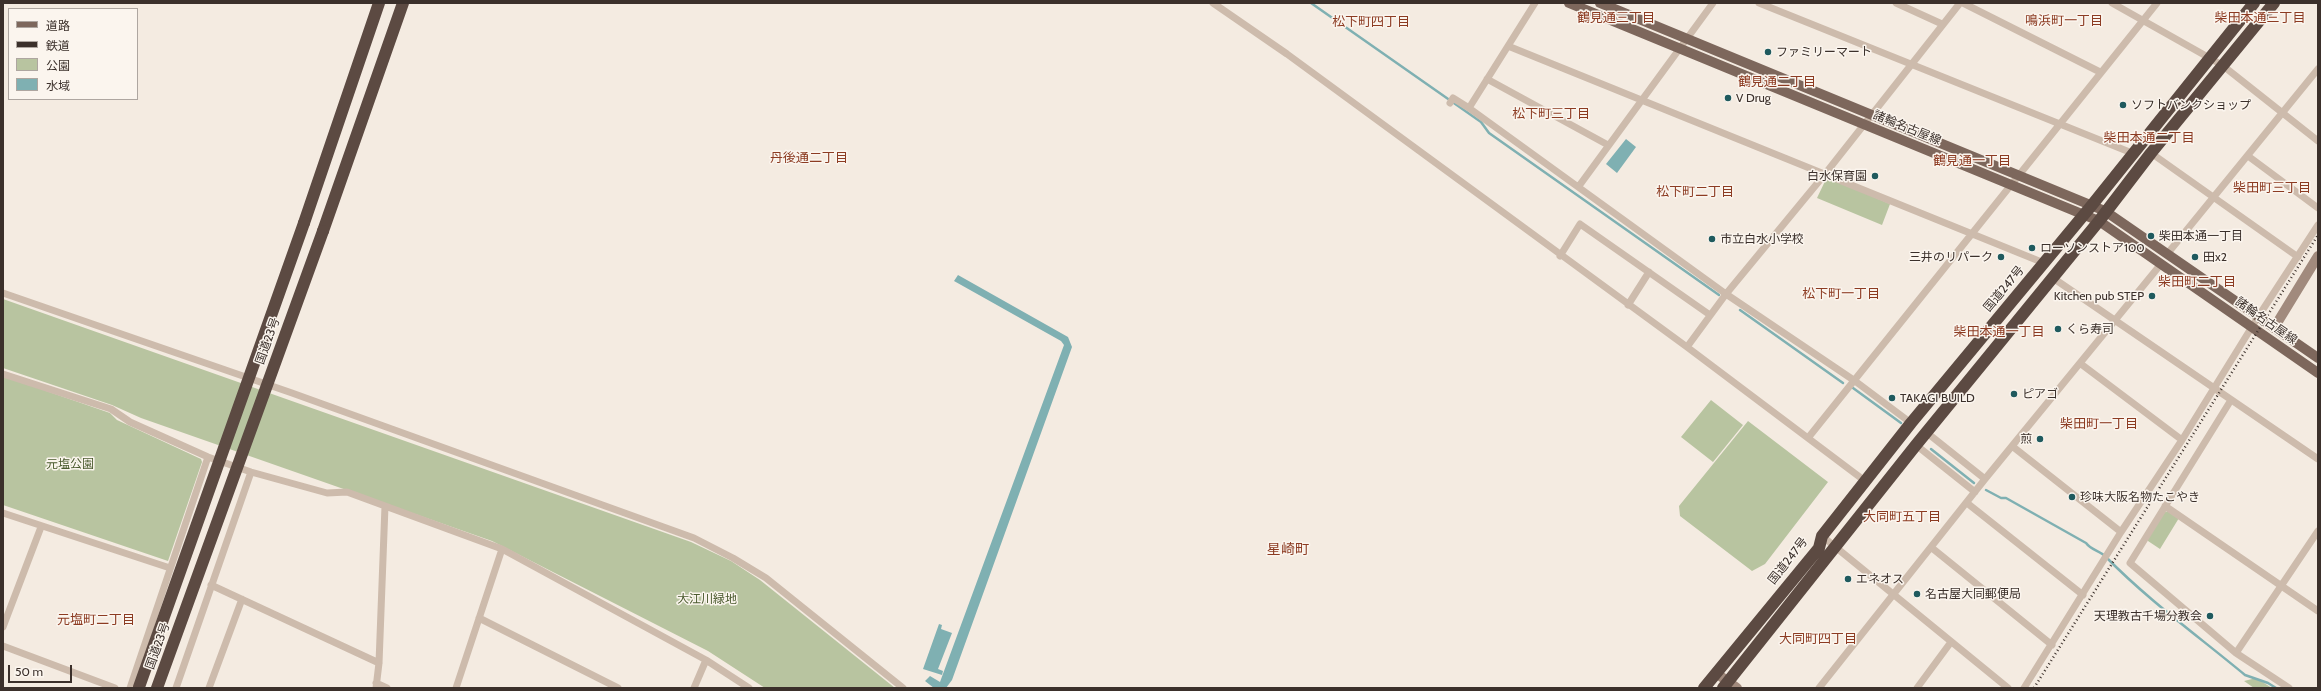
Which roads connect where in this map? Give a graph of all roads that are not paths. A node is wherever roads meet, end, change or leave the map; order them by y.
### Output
1 (379, 3) edge
2 (403, 3) edge
3 (1213, 3) edge
4 (1535, 3) edge
5 (1569, 3) edge
6 (1600, 3) edge
7 (1713, 3) edge
8 (1759, 3) edge
9 (1896, 3) edge
10 (1961, 3) edge
11 (2112, 3) edge
12 (2157, 3) edge
13 (2254, 3) edge
14 (2274, 3) edge
15 (2143, 20) junction
16 (1942, 24) junction
17 (1688, 39) junction
18 (1508, 46) junction
19 (1681, 49) junction
20 (2210, 58) junction
21 (1910, 64) junction
22 (2222, 66) junction
23 (2318, 69) edge
24 (2100, 72) junction
25 (1487, 79) junction
26 (1641, 98) junction
27 (1451, 102) dead end
28 (1469, 108) junction
29 (2283, 112) junction
30 (1871, 113) junction
31 (1863, 124) junction
32 (2059, 125) junction
33 (2318, 141) edge
34 (1608, 145) junction
35 (2151, 153) junction
36 (2132, 154) junction
37 (2248, 156) junction
38 (1825, 174) junction
39 (2019, 174) junction
40 (2011, 185) junction
41 (1579, 186) junction
42 (2214, 198) junction
43 (2092, 205) junction
44 (2318, 208) edge
45 (2083, 215) junction
46 (2102, 216) junction
47 (2318, 225) edge
48 (1972, 235) junction
49 (2168, 254) junction
50 (1560, 256) junction
51 (2318, 256) edge
52 (2298, 257) junction
53 (2044, 263) junction
54 (2161, 264) junction
55 (1649, 272) junction
56 (2053, 278) junction
57 (3, 293) edge
58 (1726, 294) junction
59 (1628, 305) junction
60 (1710, 315) junction
61 (2258, 316) junction
62 (2116, 320) junction
63 (2252, 327) junction
64 (2274, 328) junction
65 (1687, 347) junction
66 (2318, 358) edge
67 (2081, 364) junction
68 (2318, 373) edge
69 (3, 374) edge
70 (1855, 381) junction
71 (2213, 388) junction
72 (2231, 400) junction
73 (1911, 423) junction
74 (1926, 432) junction
75 (1808, 438) junction
76 (2182, 440) junction
77 (1916, 445) junction
78 (2012, 446) junction
79 (208, 457) junction
80 (2318, 459) edge
81 (251, 472) junction
82 (1985, 479) junction
83 (1865, 481) junction
84 (1976, 492) junction
85 (1967, 503) junction
86 (385, 506) junction
87 (2165, 506) junction
88 (3, 513) edge
89 (41, 527) junction
90 (2318, 531) edge
91 (2121, 532) junction
92 (1822, 536) junction
93 (1836, 547) junction
94 (1932, 548) junction
95 (502, 549) junction
96 (170, 568) junction
97 (211, 585) junction
98 (2281, 586) junction
99 (1893, 595) junction
100 (2082, 595) junction
101 (242, 599) junction
102 (2318, 611) edge
103 (479, 618) junction
104 (3, 627) edge
105 (1951, 642) junction
106 (2052, 645) junction
107 (3, 646) edge
108 (2236, 653) junction
109 (706, 660) junction
110 (379, 663) junction
111 (1716, 673) junction
112 (376, 685) edge
113 (1729, 686) edge
114 (1824, 687) edge
115 (2004, 687) edge
116 (115, 688) edge
117 (136, 688) edge
118 (157, 688) edge
119 (176, 688) edge
120 (209, 688) edge
121 (387, 688) edge
122 (456, 688) edge
123 (618, 688) edge
124 (694, 688) edge
125 (750, 688) edge
126 (904, 688) edge
127 (1704, 688) edge
128 (1917, 688) edge
129 (2024, 688) edge
130 (2289, 688) edge

1 - 117 highway, 国道23号, bridge
2 - 118 highway, 国道23号, bridge
3 - 50 street
4 - 18 street
5 - 19 main road, 諸輪名古屋線
6 - 17 main road, 諸輪名古屋線
7 - 17 street
8 - 21 street
9 - 16 street
10 - 16 street
10 - 24 street
11 - 15 street
12 - 15 street
13 - 20 highway, 国道247号
14 - 22 highway
15 - 20 street
15 - 24 street
16 - 21 street
17 - 19 street
17 - 30 main road, 諸輪名古屋線
18 - 25 street
18 - 26 street
19 - 26 street
19 - 31 main road, 諸輪名古屋線
20 - 22 street
20 - 36 highway, 国道247号
21 - 30 street
21 - 32 street
22 - 29 street
22 - 35 highway
23 - 29 street
24 - 32 street
25 - 28 street
25 - 34 street
26 - 34 street
26 - 38 street
27 - 28 street
28 - 41 street
29 - 33 street
29 - 37 street
30 - 31 street
30 - 39 main road, 諸輪名古屋線
31 - 38 street
31 - 40 main road, 諸輪名古屋線
32 - 36 street
32 - 39 street
34 - 41 street
35 - 42 street
35 - 46 highway
36 - 43 highway, 国道247号
37 - 42 street
37 - 44 street
38 - 48 street
38 - 58 street
39 - 40 street
39 - 43 main road, 諸輪名古屋線
40 - 45 main road, 諸輪名古屋線
40 - 48 street
41 - 58 street
42 - 49 street
42 - 52 street
43 - 45 highway, 国道247号
43 - 46 main road, 諸輪名古屋線
45 - 46 main road, 諸輪名古屋線
45 - 53 highway, 国道247号
46 - 49 main road, 諸輪名古屋線
46 - 54 main road, 諸輪名古屋線
46 - 56 highway
47 - 52 street
48 - 53 street
48 - 70 street
49 - 61 main road, 諸輪名古屋線
50 - 55 street
50 - 59 street
51 - 64 street
52 - 61 street
53 - 73 highway, 国道247号
54 - 62 street
54 - 63 main road, 諸輪名古屋線
55 - 59 street
55 - 60 street
56 - 62 street
56 - 74 highway
57 - 126 street
58 - 60 street
58 - 70 street
59 - 65 street
60 - 65 street
61 - 63 street
61 - 64 main road, 諸輪名古屋線
62 - 67 street
62 - 71 street
63 - 68 main road, 諸輪名古屋線
63 - 71 street
64 - 66 main road, 諸輪名古屋線
65 - 75 street
67 - 76 street
67 - 78 street
69 - 79 street
70 - 73 street
70 - 75 street
71 - 72 street
71 - 76 street
72 - 80 street
72 - 87 street
73 - 83 highway, 国道247号
74 - 77 highway
74 - 82 street
75 - 83 street
76 - 91 street
77 - 84 street
77 - 93 highway
78 - 82 street
78 - 91 street
79 - 81 street
79 - 96 street
81 - 86 street
81 - 97 street
82 - 84 street
83 - 92 highway, 国道247号
84 - 85 street
85 - 94 street
85 - 100 street
86 - 95 street
86 - 110 street
87 - 98 street
87 - 108 street
88 - 89 street
89 - 96 street
89 - 104 street
90 - 98 street
91 - 100 street
92 - 93 street
92 - 111 highway, 国道247号
93 - 99 street
93 - 113 highway
94 - 99 street
94 - 106 street
95 - 103 street
95 - 109 street
96 - 117 street
97 - 101 street
97 - 119 street
98 - 102 street
98 - 108 street
99 - 105 street
99 - 114 street
100 - 106 street
101 - 110 street
101 - 120 street
103 - 122 street
103 - 123 street
105 - 115 street
105 - 128 street
106 - 129 street
107 - 116 street
108 - 130 street
109 - 124 street
109 - 125 street
110 - 112 street
111 - 113 street
111 - 127 highway, 国道247号
112 - 121 street

